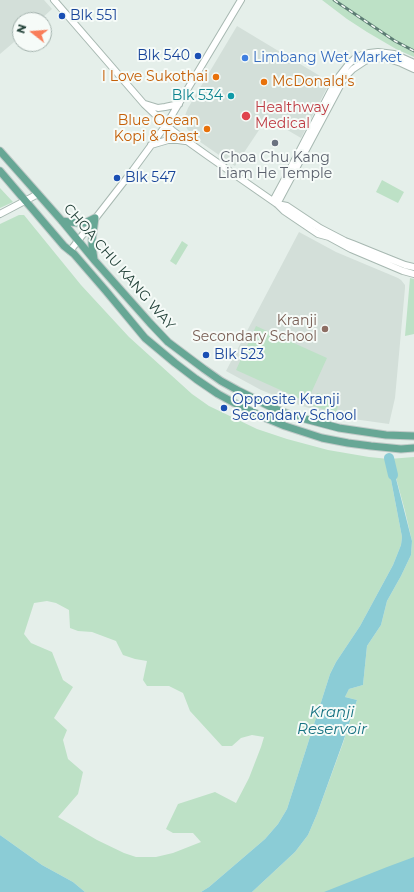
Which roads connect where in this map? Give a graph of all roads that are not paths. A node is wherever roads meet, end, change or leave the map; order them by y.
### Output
1 (54, 0) edge
2 (240, 0) edge
3 (414, 63) edge
4 (414, 70) edge
5 (144, 104) junction
6 (179, 104) junction
7 (166, 125) junction
8 (186, 141) junction
9 (151, 145) junction
10 (0, 151) edge
11 (0, 171) edge
12 (38, 194) junction
13 (27, 201) junction
14 (275, 202) junction
15 (0, 214) edge
16 (96, 218) junction
17 (62, 221) junction
18 (78, 240) junction
19 (70, 251) junction
20 (95, 261) junction
21 (414, 267) edge
22 (414, 274) edge
23 (414, 436) edge
24 (414, 448) edge

1 - 5 street
2 - 6 street
3 - 14 street
4 - 14 street
5 - 6 street
5 - 7 street
6 - 7 street
7 - 8 street
7 - 9 street
8 - 9 street
8 - 14 street
9 - 16 street
10 - 12 main road, CHOA CHU KANG WAY
11 - 13 main road, CHOA CHU KANG WAY
12 - 13 street
12 - 17 main road, CHOA CHU KANG WAY
13 - 15 street
13 - 19 main road, CHOA CHU KANG WAY
14 - 21 street
14 - 22 street
16 - 17 main road
16 - 18 street
16 - 20 main road
17 - 18 main road, CHOA CHU KANG WAY
18 - 19 street
18 - 20 main road, CHOA CHU KANG WAY
19 - 24 main road, CHOA CHU KANG WAY
20 - 23 main road, CHOA CHU KANG WAY

